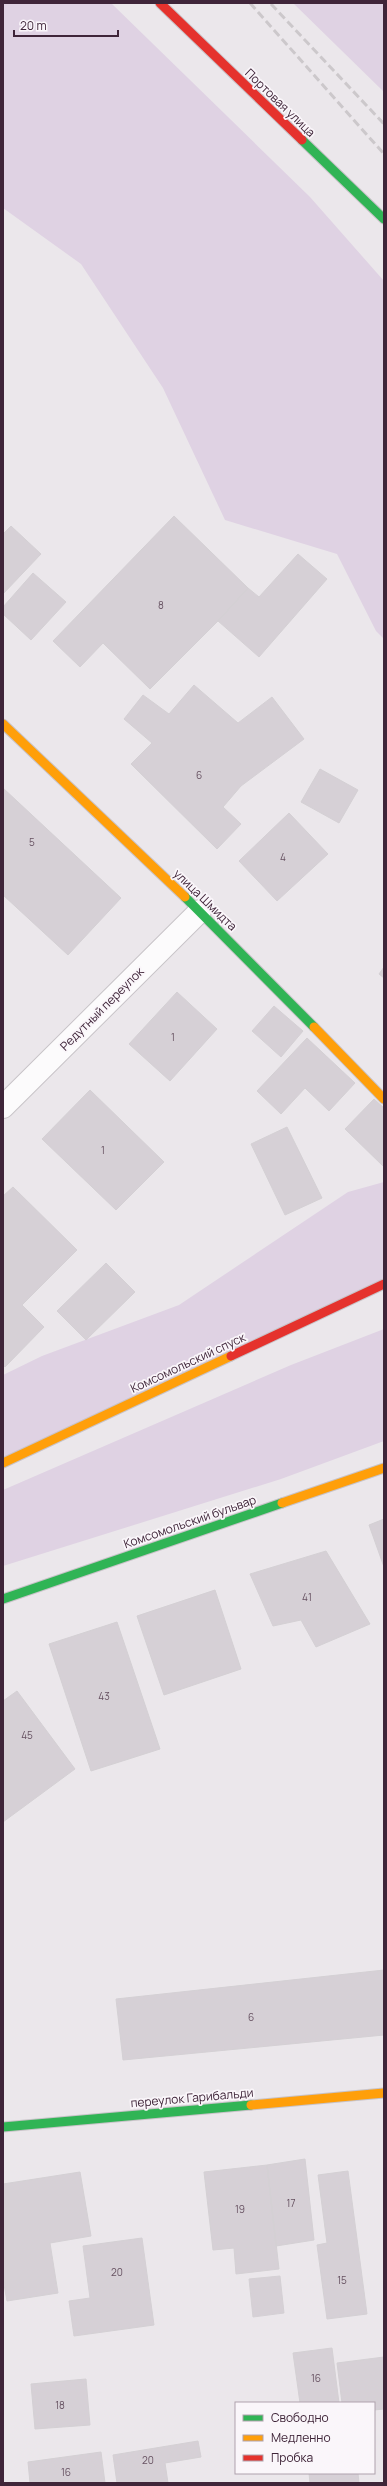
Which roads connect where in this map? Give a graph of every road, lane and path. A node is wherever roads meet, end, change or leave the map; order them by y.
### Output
1 (160, 3) edge
2 (384, 219) edge
3 (3, 724) edge
4 (200, 911) junction
5 (384, 1099) edge
6 (3, 1107) edge
7 (384, 1284) edge
8 (3, 1463) edge
9 (384, 1468) edge
10 (3, 1599) edge
11 (384, 2093) edge
12 (3, 2127) edge

1 - 2 street, Портовая улица
3 - 4 street, улица Шмидта
4 - 5 street, улица Шмидта
4 - 6 street, Редутный переулок
7 - 8 street, Комсомольский спуск
9 - 10 street, Комсомольский бульвар
11 - 12 street, переулок Гарибальди

